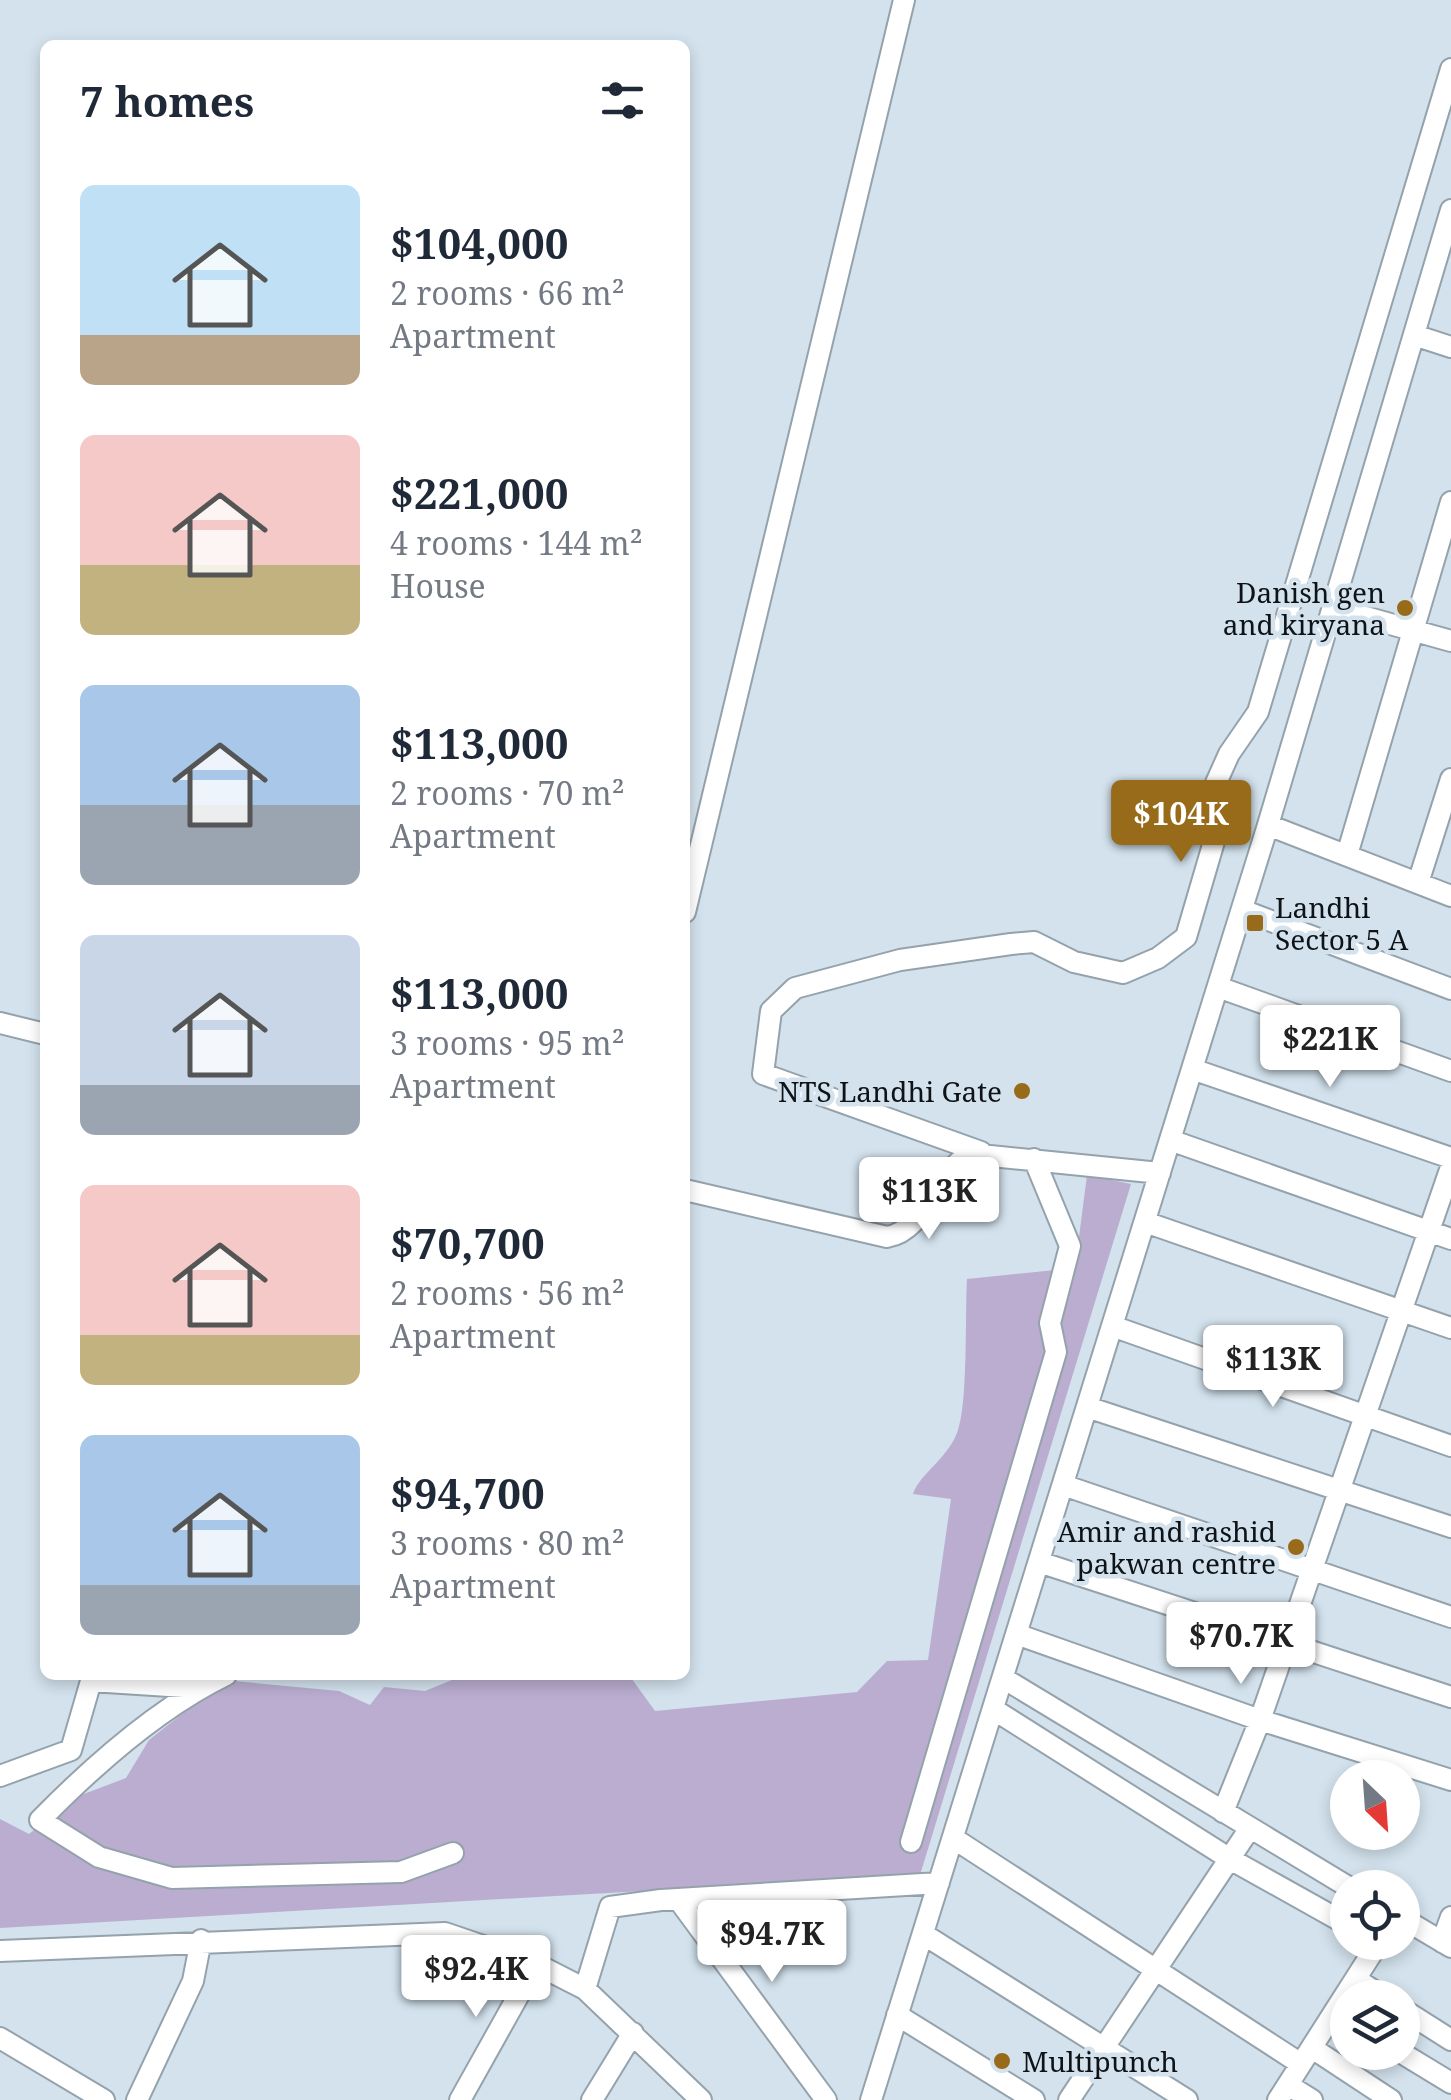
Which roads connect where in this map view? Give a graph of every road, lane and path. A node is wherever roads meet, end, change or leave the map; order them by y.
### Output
1 (904, 0) edge
2 (1451, 69) edge
3 (1451, 210) edge
4 (1414, 335) junction
5 (1451, 347) edge
6 (1451, 502) edge
7 (1333, 608) junction
8 (1412, 630) junction
9 (1451, 642) edge
10 (1451, 778) edge
11 (1268, 824) junction
12 (1347, 855) junction
13 (1418, 883) junction
14 (690, 891) edge
15 (1451, 896) edge
16 (1242, 910) junction
17 (1218, 987) junction
18 (1451, 989) edge
19 (0, 1023) edge
20 (40, 1033) edge
21 (1192, 1069) junction
22 (1451, 1071) edge
23 (1170, 1140) junction
24 (982, 1152) junction
25 (1451, 1158) edge
26 (1034, 1159) junction
27 (1451, 1168) edge
28 (1160, 1174) junction
29 (690, 1191) edge
30 (1144, 1222) junction
31 (1426, 1230) junction
32 (1451, 1239) edge
33 (1400, 1310) junction
34 (1112, 1326) junction
35 (1451, 1328) edge
36 (1087, 1407) junction
37 (1363, 1415) junction
38 (1451, 1446) edge
39 (1063, 1485) junction
40 (1339, 1490) junction
41 (1451, 1527) edge
42 (1039, 1562) junction
43 (1312, 1572) junction
44 (1451, 1617) edge
45 (1016, 1634) junction
46 (1286, 1642) junction
47 (1003, 1678) junction
48 (216, 1680) edge
49 (200, 1688) junction
50 (1451, 1697) edge
51 (993, 1708) junction
52 (1260, 1720) junction
53 (0, 1776) edge
54 (1451, 1780) edge
55 (1223, 1812) junction
56 (1250, 1828) junction
57 (953, 1838) junction
58 (911, 1842) dead end
59 (453, 1853) dead end
60 (1230, 1859) junction
61 (1330, 1876) edge
62 (939, 1883) junction
63 (678, 1899) junction
64 (1330, 1914) edge
65 (1451, 1916) edge
66 (1420, 1928) edge
67 (923, 1934) junction
68 (201, 1940) junction
69 (1447, 1944) edge
70 (0, 1951) edge
71 (1368, 1960) edge
72 (536, 1964) junction
73 (1154, 1970) junction
74 (1356, 1979) edge
75 (585, 1989) junction
76 (897, 2015) junction
77 (1420, 2020) edge
78 (1330, 2029) edge
79 (632, 2032) junction
80 (0, 2038) edge
81 (1451, 2040) edge
82 (1104, 2046) junction
83 (1306, 2056) junction
84 (1420, 2064) edge
85 (1451, 2083) edge
86 (1283, 2093) edge
87 (877, 2097) edge
88 (104, 2100) edge
89 (137, 2100) edge
90 (460, 2100) edge
91 (592, 2100) edge
92 (701, 2100) edge
93 (826, 2100) edge
94 (1034, 2100) edge
95 (1069, 2100) edge
96 (1187, 2100) edge
97 (1312, 2100) edge
98 (1390, 2100) edge

1 - 14 street
2 - 24 street
3 - 4 street
4 - 5 street
4 - 7 street
6 - 8 street
7 - 8 street
7 - 11 street
8 - 9 street
8 - 12 street
10 - 13 street
11 - 12 street
11 - 16 street
12 - 13 street
13 - 15 street
16 - 17 street
16 - 18 street
17 - 21 street
17 - 22 street
19 - 20 street
21 - 23 street
21 - 25 street
23 - 28 street
23 - 31 street
24 - 26 street
24 - 29 street
26 - 28 street
26 - 58 street
27 - 31 street
28 - 30 street
30 - 33 street
30 - 34 street
31 - 32 street
31 - 33 street
33 - 35 street
33 - 37 street
34 - 36 street
34 - 37 street
36 - 39 street
36 - 40 street
37 - 38 street
37 - 40 street
39 - 42 street
39 - 43 street
40 - 41 street
40 - 43 street
42 - 45 street
42 - 46 street
43 - 44 street
43 - 46 street
45 - 47 street
45 - 52 street
46 - 50 street
46 - 52 street
47 - 51 street
47 - 55 street
48 - 49 street
49 - 53 street
49 - 59 street
51 - 57 street
51 - 60 street
52 - 54 street
52 - 55 street
55 - 56 street
56 - 60 street
56 - 61 street
57 - 62 street
57 - 73 street
60 - 64 street
60 - 73 street
62 - 63 street
62 - 67 street
63 - 75 street
63 - 93 street
65 - 69 street
66 - 69 street
67 - 76 street
67 - 82 street
68 - 70 street
68 - 72 street
68 - 89 street
71 - 74 street
72 - 75 street
72 - 90 street
73 - 82 street
73 - 83 street
75 - 79 street
76 - 87 street
76 - 94 street
77 - 81 street
78 - 83 street
79 - 91 street
79 - 92 street
80 - 88 street
82 - 95 street
82 - 96 street
83 - 86 street
83 - 98 street
84 - 85 street
86 - 97 street

